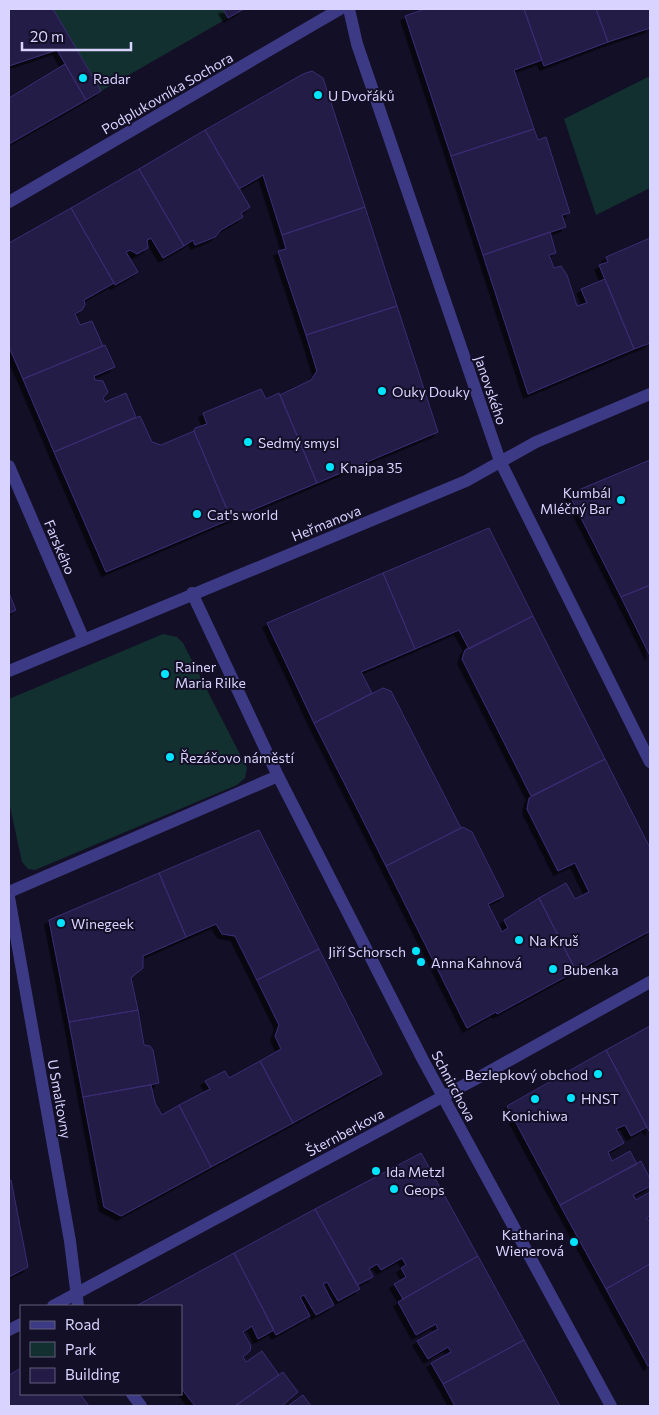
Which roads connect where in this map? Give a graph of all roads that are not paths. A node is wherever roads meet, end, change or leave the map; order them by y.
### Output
1 (340, 9) edge
2 (349, 9) edge
3 (9, 202) edge
4 (650, 394) edge
5 (500, 460) junction
6 (9, 466) edge
7 (192, 594) junction
8 (84, 640) junction
9 (9, 671) edge
10 (650, 762) edge
11 (278, 776) junction
12 (9, 892) edge
13 (9, 898) edge
14 (650, 982) edge
15 (443, 1097) junction
16 (76, 1300) edge
17 (57, 1305) edge
18 (133, 1395) edge
19 (141, 1406) edge
20 (611, 1406) edge

1 - 3 street, Podplukovníka Sochora
2 - 5 street, Janovského
4 - 5 street, Heřmanova
5 - 7 street, Heřmanova
5 - 10 street, Janovského
6 - 8 street, Farského
7 - 8 street, Heřmanova
7 - 11 street
8 - 9 street, Heřmanova
11 - 12 street
11 - 15 street, Schnirchova
13 - 16 street, U Smaltovny
14 - 15 street, Šternberkova
15 - 16 street, Šternberkova
15 - 20 street, Schnirchova
16 - 17 street, Šternberkova
18 - 19 street

